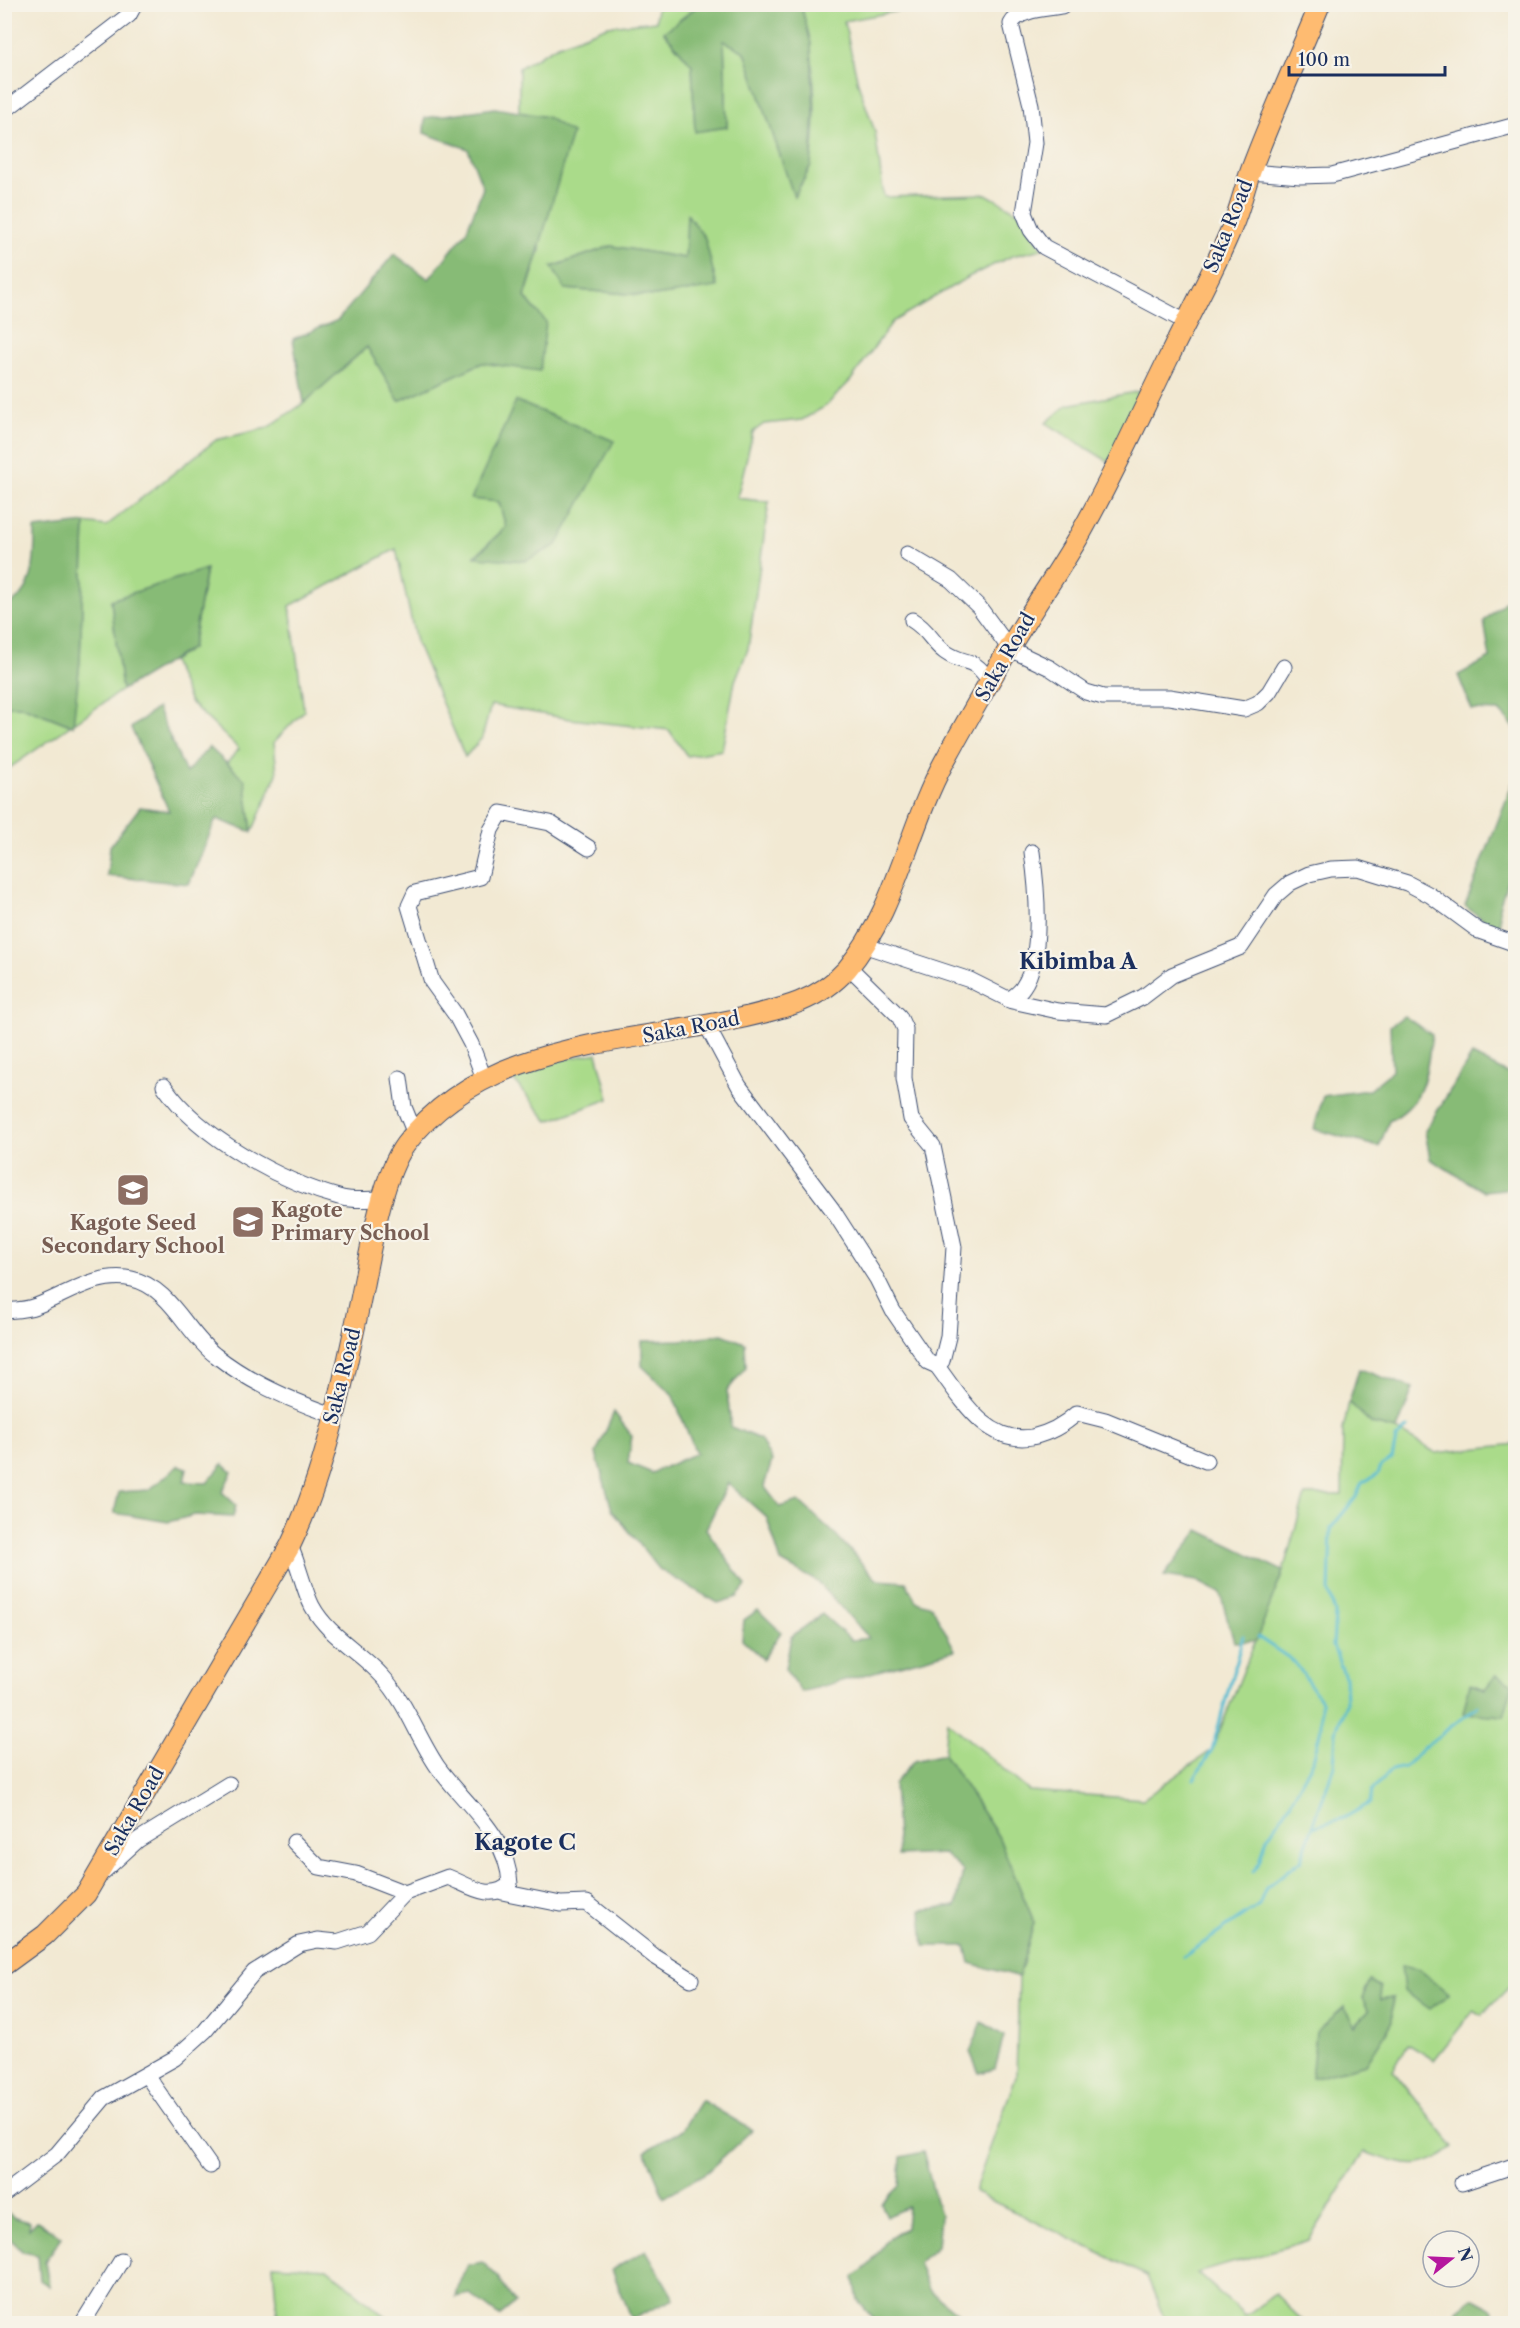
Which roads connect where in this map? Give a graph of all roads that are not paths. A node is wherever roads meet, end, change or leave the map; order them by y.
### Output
1 (135, 4) edge
2 (1320, 4) edge
3 (1062, 6) dead end
4 (4, 111) edge
5 (1515, 125) edge
6 (1250, 172) junction
7 (1186, 322) junction
8 (907, 554) dead end
9 (912, 620) dead end
10 (1010, 649) junction
11 (1284, 666) dead end
12 (990, 682) junction
13 (589, 848) dead end
14 (1032, 852) dead end
15 (1515, 944) edge
16 (863, 945) junction
17 (849, 967) junction
18 (1009, 1000) junction
19 (707, 1026) junction
20 (400, 1078) dead end
21 (484, 1082) junction
22 (164, 1086) dead end
23 (415, 1134) junction
24 (383, 1199) junction
25 (4, 1311) edge
26 (937, 1366) junction
27 (333, 1415) junction
28 (1206, 1461) dead end
29 (290, 1546) junction
30 (229, 1784) dead end
31 (294, 1842) dead end
32 (96, 1878) junction
33 (502, 1892) junction
34 (405, 1893) junction
35 (4, 1965) edge
36 (691, 1979) dead end
37 (147, 2076) junction
38 (1515, 2164) edge
39 (210, 2166) dead end
40 (1462, 2183) dead end
41 (4, 2194) edge
42 (121, 2261) dead end
43 (82, 2324) edge

1 - 4 street
2 - 6 main road, Saka Road
3 - 7 street
5 - 6 street
6 - 7 main road, Saka Road
7 - 10 main road, Saka Road
8 - 10 street
9 - 12 street
10 - 11 street
10 - 12 main road, Saka Road
12 - 16 main road, Saka Road
13 - 21 street
14 - 18 street
15 - 18 street
16 - 17 main road, Saka Road
16 - 18 street
17 - 19 main road, Saka Road
17 - 26 street
19 - 21 main road, Saka Road
19 - 26 street
20 - 23 street
21 - 23 main road, Saka Road
22 - 24 street
23 - 24 main road, Saka Road
24 - 27 main road, Saka Road
25 - 27 street
26 - 28 street
27 - 29 main road, Saka Road
29 - 32 main road, Saka Road
29 - 33 street
30 - 32 street
31 - 34 street
32 - 35 main road, Saka Road
33 - 34 street
33 - 36 street
34 - 37 street
37 - 39 street
37 - 41 street
38 - 40 street
42 - 43 street

